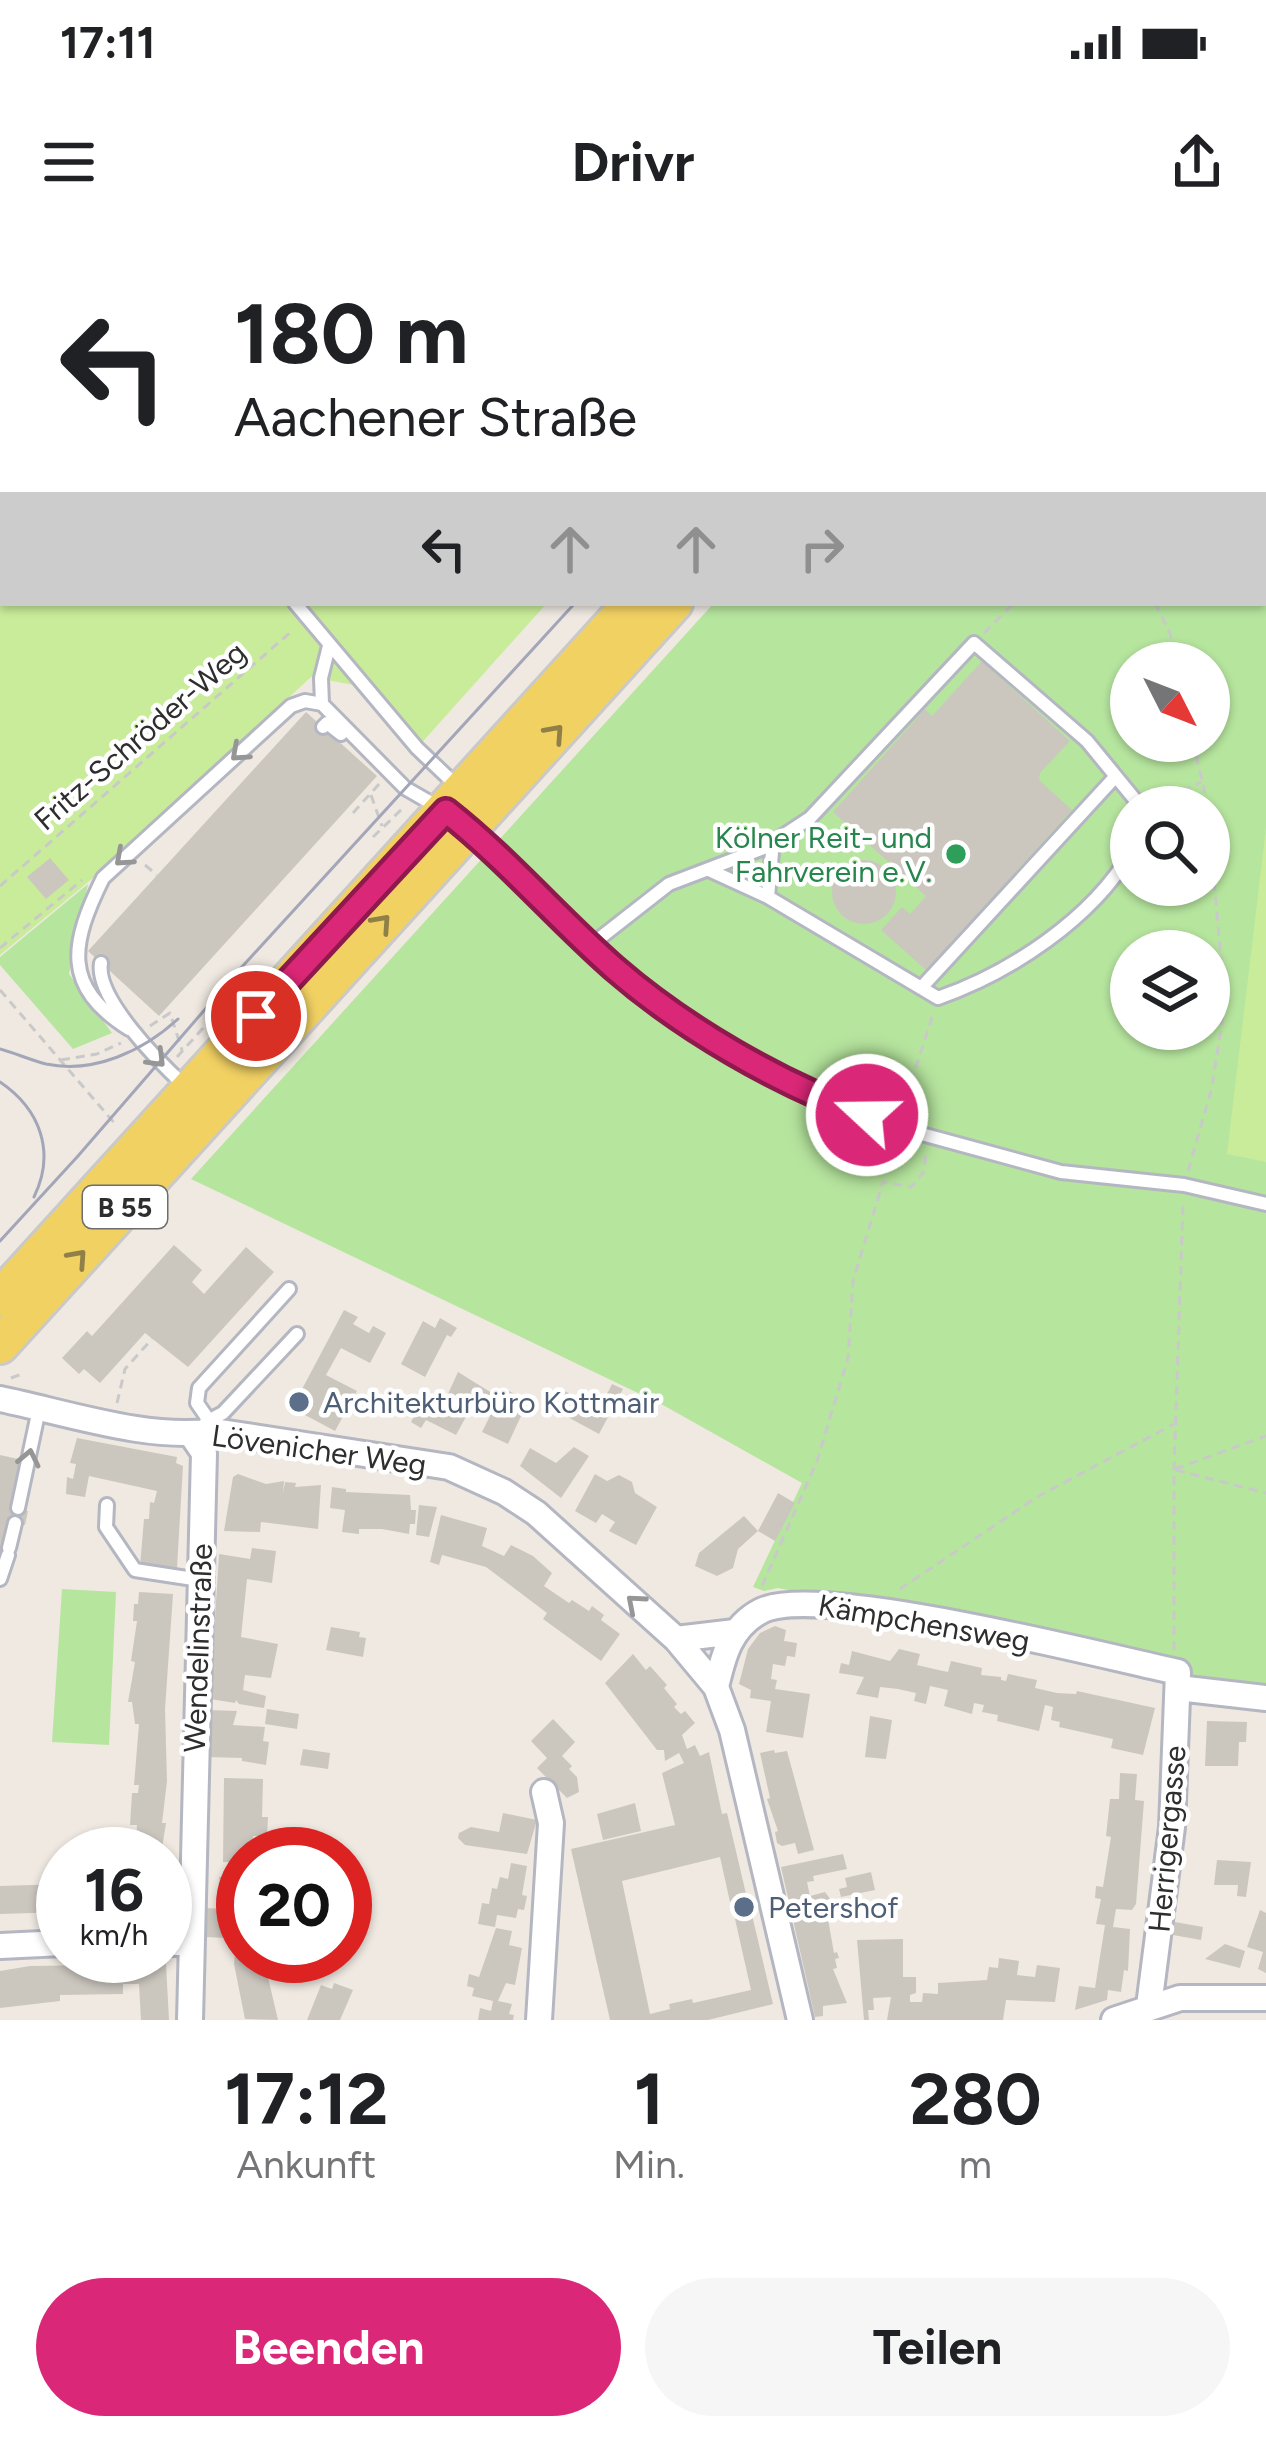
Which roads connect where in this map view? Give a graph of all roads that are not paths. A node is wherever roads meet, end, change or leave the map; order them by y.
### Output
1 (298, 606) edge
2 (629, 606) edge
3 (671, 606) edge
4 (329, 646) junction
5 (322, 704) junction
6 (323, 727) dead end
7 (389, 772) junction
8 (1115, 777) junction
9 (1124, 786) edge
10 (459, 810) junction
11 (773, 841) junction
12 (710, 870) junction
13 (1110, 880) edge
14 (768, 898) junction
15 (591, 945) junction
16 (100, 963) dead end
17 (921, 988) junction
18 (129, 1029) junction
19 (244, 1074) junction
20 (187, 1089) junction
21 (1266, 1204) edge
22 (290, 1289) dead end
23 (0, 1298) edge
24 (297, 1334) dead end
25 (14, 1361) edge
26 (0, 1399) edge
27 (39, 1408) junction
28 (200, 1427) junction
29 (107, 1504) dead end
30 (0, 1579) edge
31 (200, 1580) junction
32 (735, 1632) junction
33 (676, 1639) junction
34 (1176, 1671) junction
35 (716, 1688) junction
36 (1266, 1698) edge
37 (544, 1792) dead end
38 (184, 1827) edge
39 (36, 1944) edge
40 (0, 1946) edge
41 (184, 1983) edge
42 (1266, 1998) edge
43 (1149, 2006) junction
44 (190, 2020) edge
45 (539, 2020) edge
46 (800, 2020) edge
47 (1114, 2020) edge

1 - 4 lane
2 - 10 main road, B 55
10 -> 3 main road, B 55
4 - 5 lane
4 - 10 lane
5 - 7 lane
5 -> 18 lane
6 - 7 lane
7 - 10 lane
8 - 9 lane
8 - 11 lane
8 - 17 lane
10 - 15 lane
19 -> 10 main road, B 55
10 - 20 main road, B 55
11 - 12 lane
11 - 14 lane
12 - 14 lane
12 - 15 lane
13 - 17 lane
14 - 17 lane
15 - 21 lane
16 - 18 lane
18 -> 20 lane
19 - 20 lane
25 -> 19 main road, B 55
20 - 23 main road, B 55
22 - 28 lane
24 - 28 lane
26 - 27 street
27 - 28 street
30 -> 27 lane
28 - 31 street, Wendelinstraße
33 -> 28 street, Lövenicher Weg
29 - 31 lane
31 - 38 street, Wendelinstraße
32 - 33 street
32 - 34 street, Kämpchensweg
32 - 35 street
33 - 35 street, Lövenicher Weg
34 - 36 street, Kämpchensweg
34 - 43 street, Herrigergasse
35 - 46 street, Lövenicher Weg
37 - 45 street
39 - 40 street
41 - 44 street, Wendelinstraße
42 - 43 street
43 - 47 street

